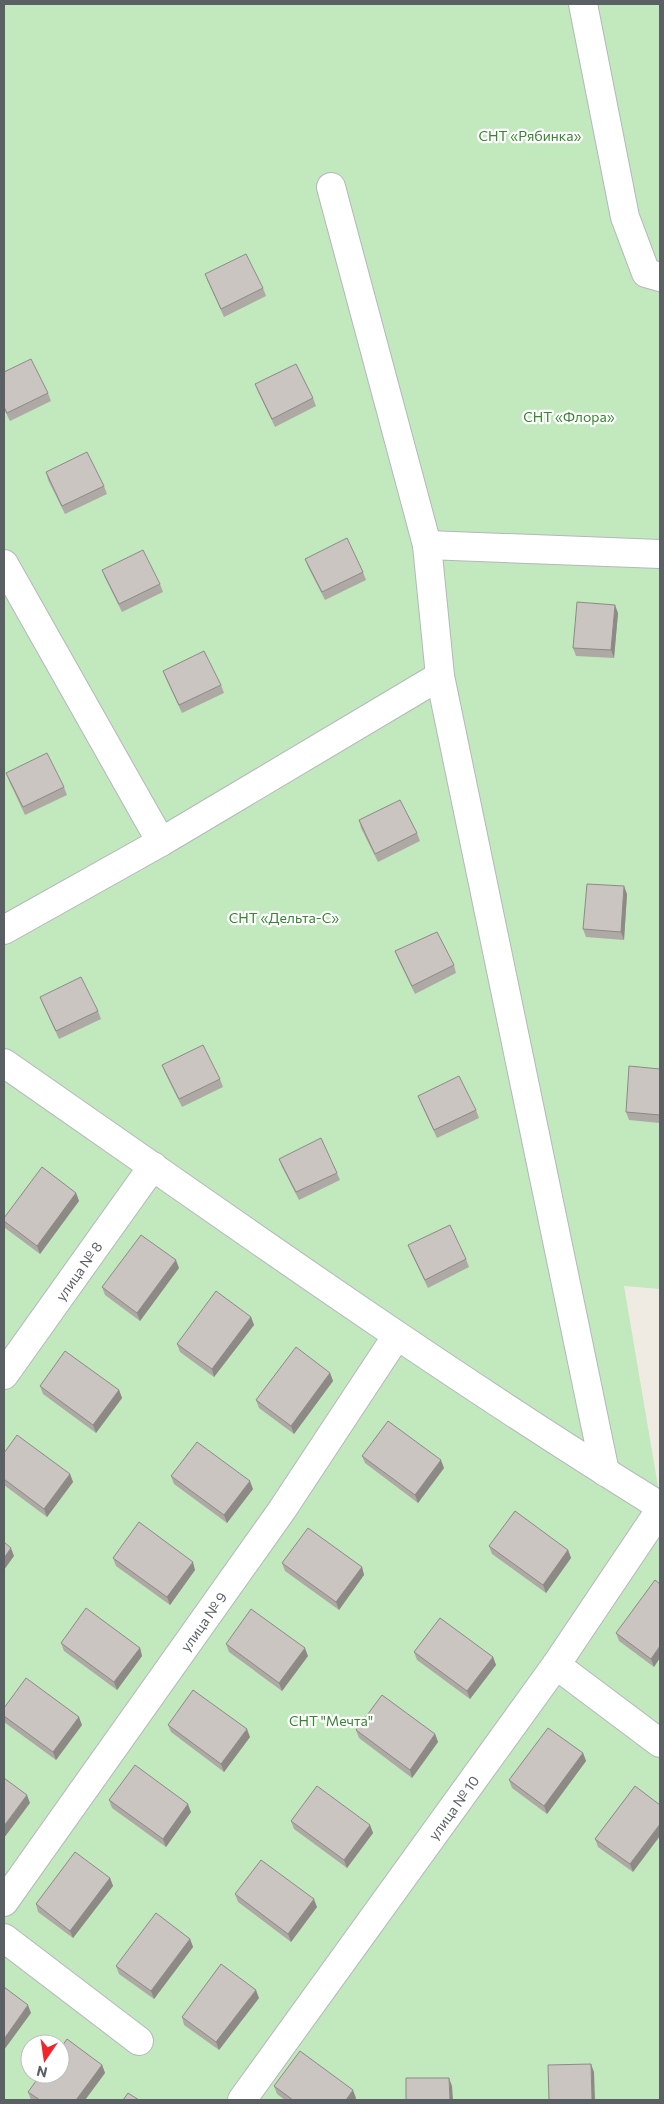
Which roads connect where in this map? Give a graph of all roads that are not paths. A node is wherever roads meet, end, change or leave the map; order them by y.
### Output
1 (584, 4) edge
2 (331, 187) dead end
3 (660, 277) edge
4 (427, 545) junction
5 (660, 554) edge
6 (4, 564) edge
7 (440, 676) junction
8 (161, 842) junction
9 (4, 930) edge
10 (4, 1063) edge
11 (152, 1166) junction
12 (396, 1337) junction
13 (4, 1375) edge
14 (605, 1472) junction
15 (660, 1508) edge
16 (556, 1665) junction
17 (660, 1742) edge
18 (4, 1902) edge
19 (4, 1938) edge
20 (139, 2041) dead end
21 (242, 2100) edge

1 - 3 street
2 - 4 street
4 - 5 street
4 - 7 street
6 - 8 street
7 - 8 street
7 - 14 street
8 - 9 street
10 - 11 street
11 - 12 street
11 - 13 street, улица № 8
12 - 14 street
12 - 18 street, улица № 9
14 - 15 street
15 - 16 street, улица № 10
16 - 17 street
16 - 21 street, улица № 10
19 - 20 street

